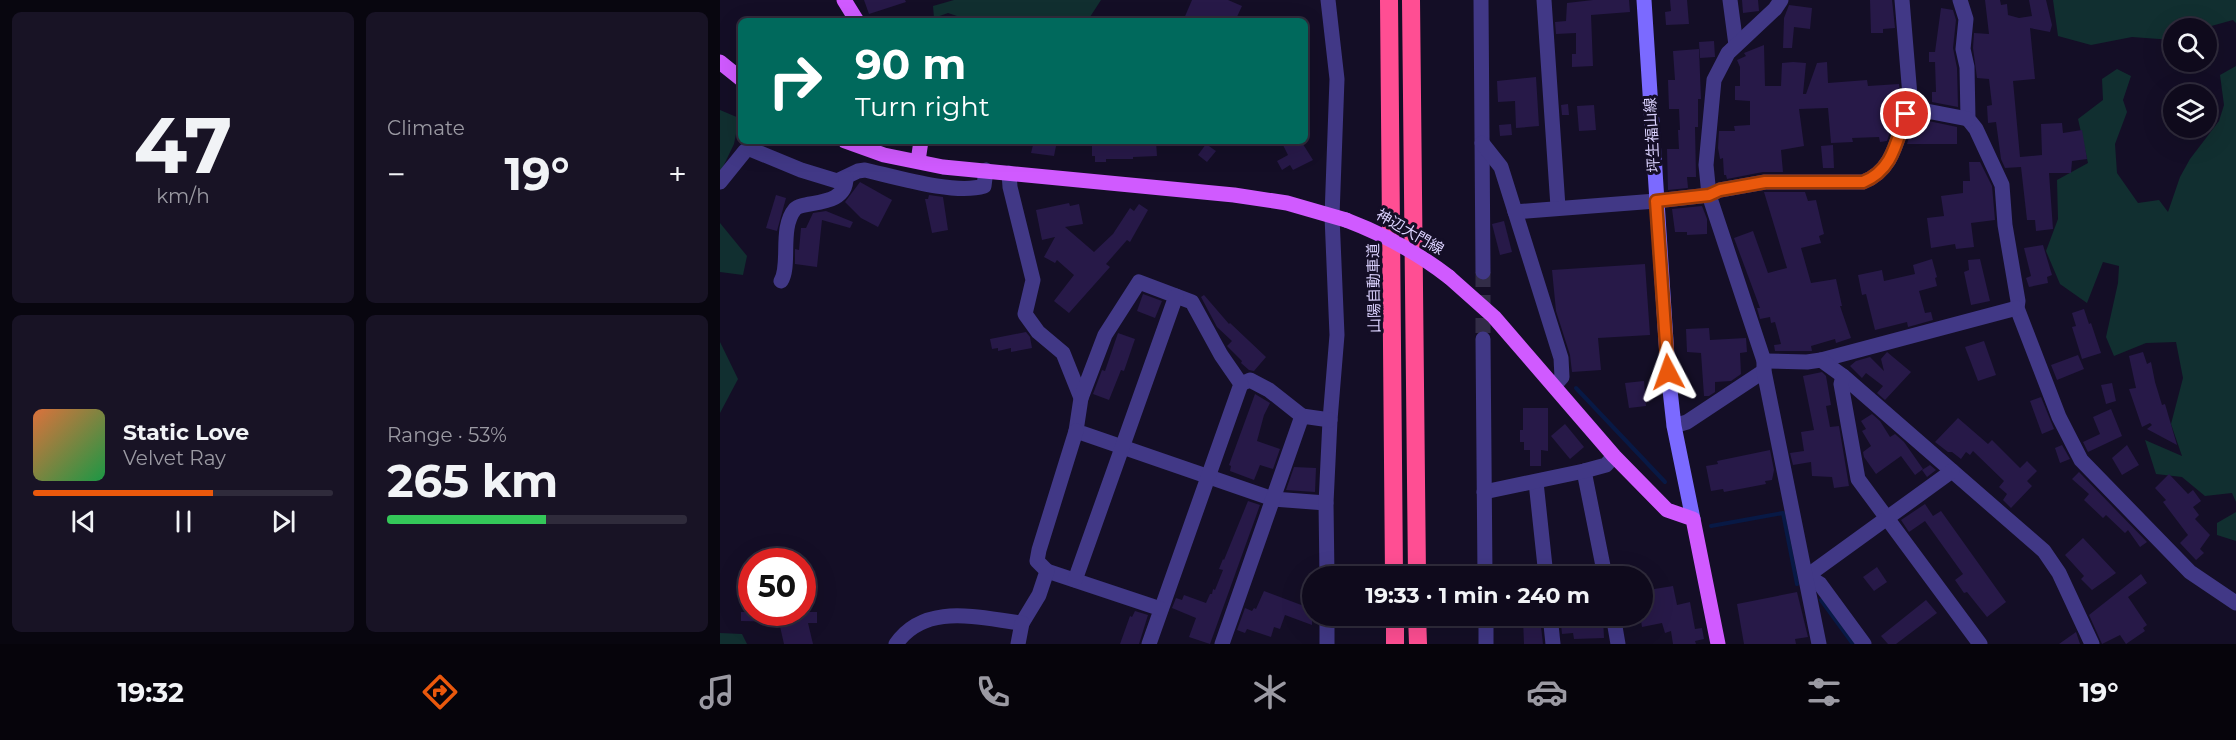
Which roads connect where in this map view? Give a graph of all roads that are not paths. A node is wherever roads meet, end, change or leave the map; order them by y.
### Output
1 (844, 0) edge
2 (1328, 0) edge
3 (1389, 0) edge
4 (1411, 0) edge
5 (1480, 0) edge
6 (1544, 0) edge
7 (1644, 0) edge
8 (1730, 0) edge
9 (1781, 0) edge
10 (1902, 0) edge
11 (1960, 0) edge
12 (855, 18) edge
13 (1736, 45) junction
14 (720, 62) edge
15 (738, 77) edge
16 (1911, 108) junction
17 (1968, 119) junction
18 (1482, 143) junction
19 (853, 144) edge
20 (921, 144) edge
21 (918, 161) junction
22 (986, 170) junction
23 (1009, 172) junction
24 (846, 178) junction
25 (720, 182) edge
26 (1483, 190) junction
27 (1509, 190) junction
28 (1709, 195) junction
29 (1656, 201) junction
30 (1558, 207) junction
31 (1515, 212) junction
32 (1339, 218) junction
33 (1483, 272) tunnel mouth
34 (782, 281) dead end
35 (1176, 296) junction
36 (2017, 308) junction
37 (1483, 339) tunnel mouth
38 (1821, 360) junction
39 (1764, 366) junction
40 (1843, 376) junction
41 (1241, 384) junction
42 (1554, 386) junction
43 (1081, 398) junction
44 (1302, 416) junction
45 (1330, 420) junction
46 (1674, 426) junction
47 (1076, 431) junction
48 (1122, 447) junction
49 (1614, 456) junction
50 (1584, 471) junction
51 (1952, 471) junction
52 (1209, 478) junction
53 (1536, 482) junction
54 (1484, 492) junction
55 (1273, 499) junction
56 (1326, 503) junction
57 (1693, 519) junction
58 (1886, 519) junction
59 (1327, 566) edge
60 (1394, 566) edge
61 (1417, 566) edge
62 (1485, 566) edge
63 (1545, 566) edge
64 (1603, 566) edge
65 (1047, 571) junction
66 (1806, 576) junction
67 (1075, 580) junction
68 (2236, 603) edge
69 (1161, 609) junction
70 (918, 623) junction
71 (1022, 623) junction
72 (1327, 626) edge
73 (1395, 626) edge
74 (1417, 626) edge
75 (1486, 626) edge
76 (1551, 626) edge
77 (1615, 626) edge
78 (887, 644) edge
79 (896, 644) edge
80 (1018, 644) edge
81 (1149, 644) edge
82 (1222, 644) edge
83 (1327, 644) edge
84 (1395, 644) edge
85 (1418, 644) edge
86 (1486, 644) edge
87 (1553, 644) edge
88 (1618, 644) edge
89 (1718, 644) edge
90 (1819, 644) edge
91 (1864, 644) edge
92 (1980, 644) edge
93 (2092, 644) edge

1 - 12 main road
2 - 32 street
3 - 60 highway, 山陽自動車道
4 - 61 highway
5 - 18 street
6 - 30 street
7 - 29 main road, 坪生福山線
8 - 13 street
9 - 13 street
10 - 16 street
11 - 17 street
13 - 28 street
14 - 15 main road
16 - 17 street
16 - 28 street
17 - 36 street
18 - 26 street
18 - 27 street
19 - 21 main road, 神辺大門線
20 - 21 main road
21 - 22 main road, 神辺大門線
22 - 23 main road, 神辺大門線
22 - 24 street
23 - 32 main road, 神辺大門線
23 - 43 street
24 - 25 street
24 - 34 street
26 - 27 street
26 - 33 street
27 - 31 street
28 - 29 street
28 - 39 street
29 - 30 street
29 - 46 main road, 坪生福山線
30 - 31 street
31 - 42 street
32 - 42 main road, 神辺大門線, bridge
32 - 45 street
35 - 41 street
35 - 43 street
35 - 48 street
36 - 38 street
36 - 68 street
37 - 54 street
38 - 39 street
38 - 40 street
39 - 46 street
39 - 66 street
40 - 51 street
40 - 58 street
41 - 44 street
41 - 52 street
42 - 49 main road, 神辺大門線
43 - 47 street
44 - 45 street
44 - 55 street
45 - 56 street
46 - 57 main road, 坪生福山線
47 - 48 street
47 - 65 street
48 - 52 street
48 - 67 street
49 - 50 street
49 - 57 main road, 神辺大門線
50 - 53 street
50 - 64 street
51 - 58 street
51 - 93 street
52 - 55 street
52 - 69 street
53 - 54 street
53 - 63 street
54 - 62 street
55 - 56 street
55 - 82 street
56 - 59 street
57 - 89 main road
58 - 66 street
58 - 92 street
65 - 67 street
65 - 71 street
66 - 90 street
66 - 91 street
67 - 69 street
69 - 81 street
70 - 71 street
70 - 78 street
70 - 79 street
71 - 80 street
72 - 83 street
73 - 84 highway
74 - 85 highway
75 - 86 street
76 - 87 street
77 - 88 street

